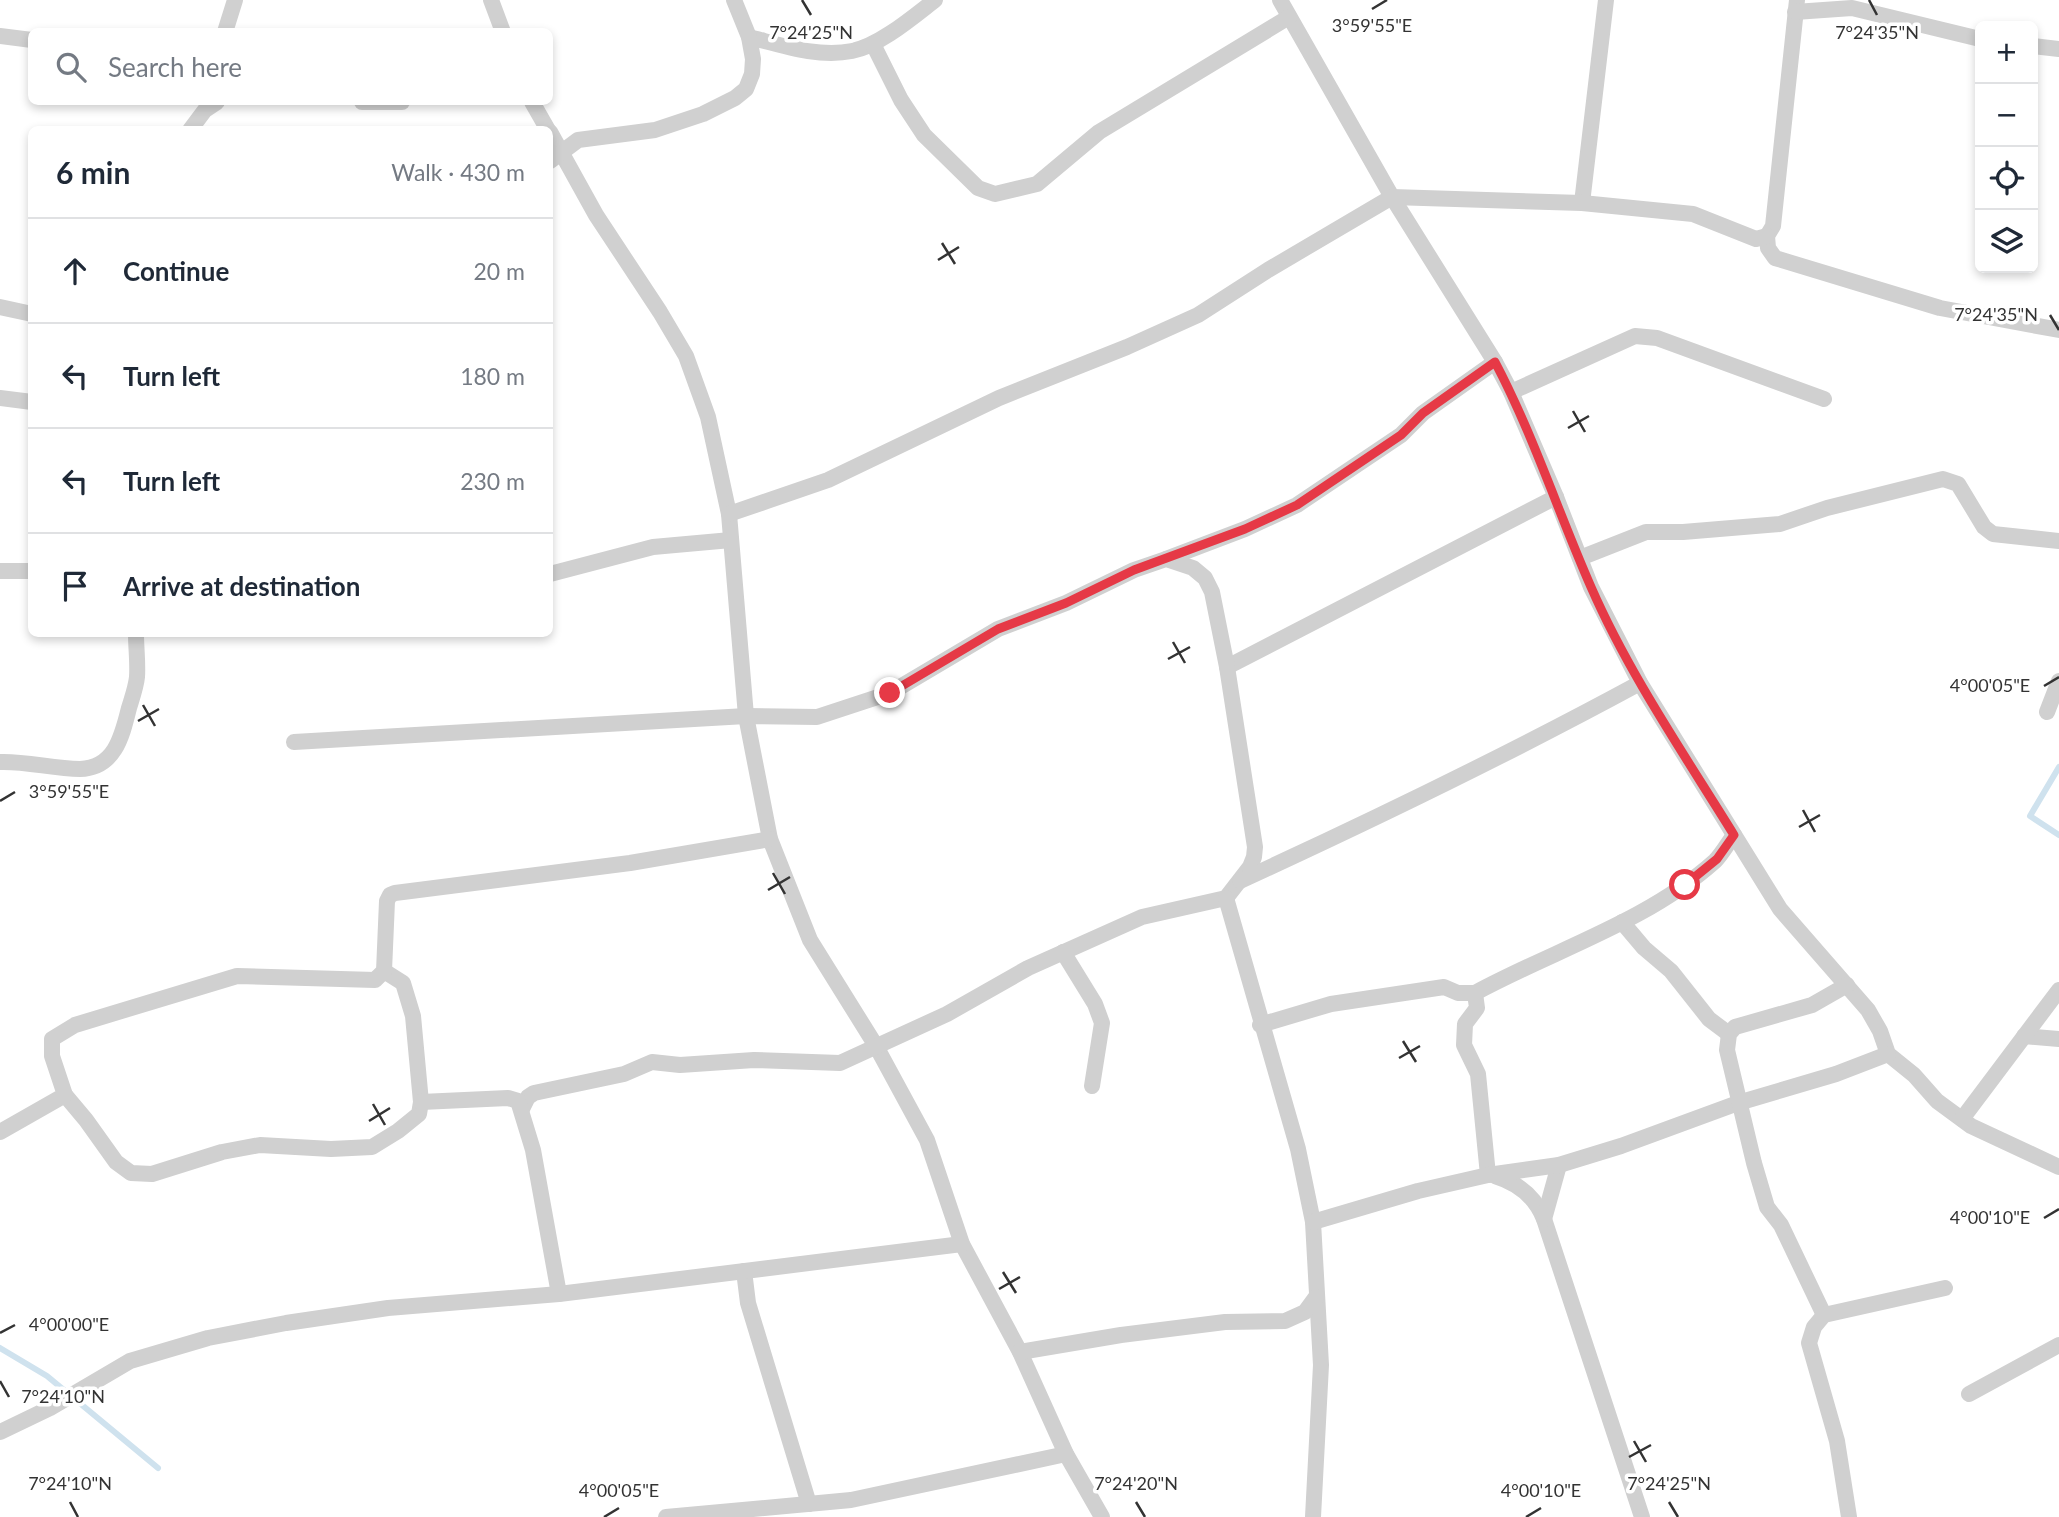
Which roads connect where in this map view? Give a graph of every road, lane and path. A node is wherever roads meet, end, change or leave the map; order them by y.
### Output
1 (235, 0) edge
2 (491, 0) edge
3 (734, 0) edge
4 (935, 0) edge
5 (1280, 0) edge
6 (1606, 0) edge
7 (1796, 6) edge
8 (1289, 17) junction
9 (226, 28) edge
10 (502, 28) edge
11 (0, 36) edge
12 (749, 37) junction
13 (1975, 38) edge
14 (28, 40) edge
15 (873, 44) junction
16 (2038, 47) edge
17 (2059, 49) edge
18 (212, 105) edge
19 (535, 105) edge
20 (193, 126) edge
21 (546, 126) edge
22 (555, 157) edge
23 (1392, 197) junction
24 (1582, 202) junction
25 (1766, 236) junction
26 (0, 307) edge
27 (28, 313) edge
28 (2059, 330) edge
29 (1495, 362) junction
30 (1511, 392) junction
31 (0, 398) edge
32 (1824, 399) dead end
33 (28, 402) edge
34 (1556, 497) junction
35 (729, 514) junction
36 (731, 540) junction
37 (2059, 541) edge
38 (1580, 558) junction
39 (1166, 559) junction
40 (0, 571) edge
41 (28, 571) edge
42 (553, 573) edge
43 (136, 637) edge
44 (1227, 667) junction
45 (2059, 681) edge
46 (1640, 683) junction
47 (2047, 712) dead end
48 (746, 716) junction
49 (294, 742) dead end
50 (0, 762) edge
51 (1734, 835) junction
52 (770, 839) junction
53 (1238, 882) junction
54 (1226, 898) junction
55 (1622, 922) junction
56 (1063, 952) junction
57 (384, 971) junction
58 (1847, 985) junction
59 (2059, 990) edge
60 (1475, 993) junction
61 (1261, 1025) junction
62 (1729, 1034) junction
63 (2024, 1036) junction
64 (2059, 1038) edge
65 (876, 1046) junction
66 (1888, 1054) junction
67 (1092, 1086) dead end
68 (65, 1095) junction
69 (421, 1102) junction
70 (1738, 1103) junction
71 (522, 1110) junction
72 (1962, 1119) junction
73 (0, 1132) edge
74 (1559, 1165) junction
75 (2059, 1167) edge
76 (1488, 1175) junction
77 (1544, 1219) junction
78 (1313, 1222) junction
79 (962, 1244) junction
80 (744, 1271) junction
81 (1945, 1288) dead end
82 (559, 1294) junction
83 (1317, 1297) junction
84 (1824, 1315) junction
85 (2059, 1345) edge
86 (1020, 1352) junction
87 (1969, 1394) dead end
88 (0, 1432) edge
89 (1066, 1454) junction
90 (809, 1504) junction
91 (766, 1512) edge
92 (666, 1517) edge
93 (1101, 1517) edge
94 (1312, 1517) edge
95 (1642, 1517) edge
96 (1849, 1517) edge

1 - 9 street
2 - 10 street
3 - 12 street
4 - 15 street
5 - 8 street
6 - 24 street
7 - 13 street
7 - 25 street
8 - 15 street
8 - 23 street
11 - 14 street
12 - 15 street
12 - 22 street
16 - 17 street
18 - 20 street
19 - 21 street
22 - 35 street
23 - 24 street
23 - 29 street
23 - 35 street
24 - 25 street
25 - 28 street
26 - 27 street
29 - 30 street
29 - 39 street
30 - 32 street
30 - 34 street
31 - 33 street
34 - 38 street
34 - 44 street
35 - 36 street
36 - 42 street
36 - 48 street
37 - 38 street
38 - 46 street
39 - 44 street
39 - 48 street
40 - 41 street
43 - 50 street
44 - 53 street
45 - 47 street
46 - 51 street
46 - 53 street
48 - 49 street
48 - 52 street
51 - 55 street
51 - 58 street
52 - 57 street
52 - 65 street
53 - 54 street
54 - 56 street
54 - 61 street
55 - 60 street
55 - 62 street
56 - 65 street
56 - 67 street
57 - 68 street
57 - 69 street
58 - 62 street
58 - 66 street
59 - 63 street
60 - 61 street
60 - 76 street
61 - 78 street
62 - 70 street
63 - 64 street
63 - 72 street
65 - 71 street
65 - 79 street
66 - 70 street
66 - 72 street
68 - 69 street
68 - 73 street
69 - 71 street
70 - 74 street
70 - 84 street
71 - 82 street
72 - 75 street
74 - 76 street
74 - 77 street
76 - 77 street
76 - 78 street
77 - 95 street
78 - 83 street
79 - 80 street
79 - 86 street
80 - 82 street
80 - 90 street
81 - 84 street
82 - 88 street
83 - 86 street
83 - 94 street
84 - 96 street
85 - 87 street
86 - 89 street
89 - 90 street
89 - 93 street
90 - 91 street
91 - 92 street

